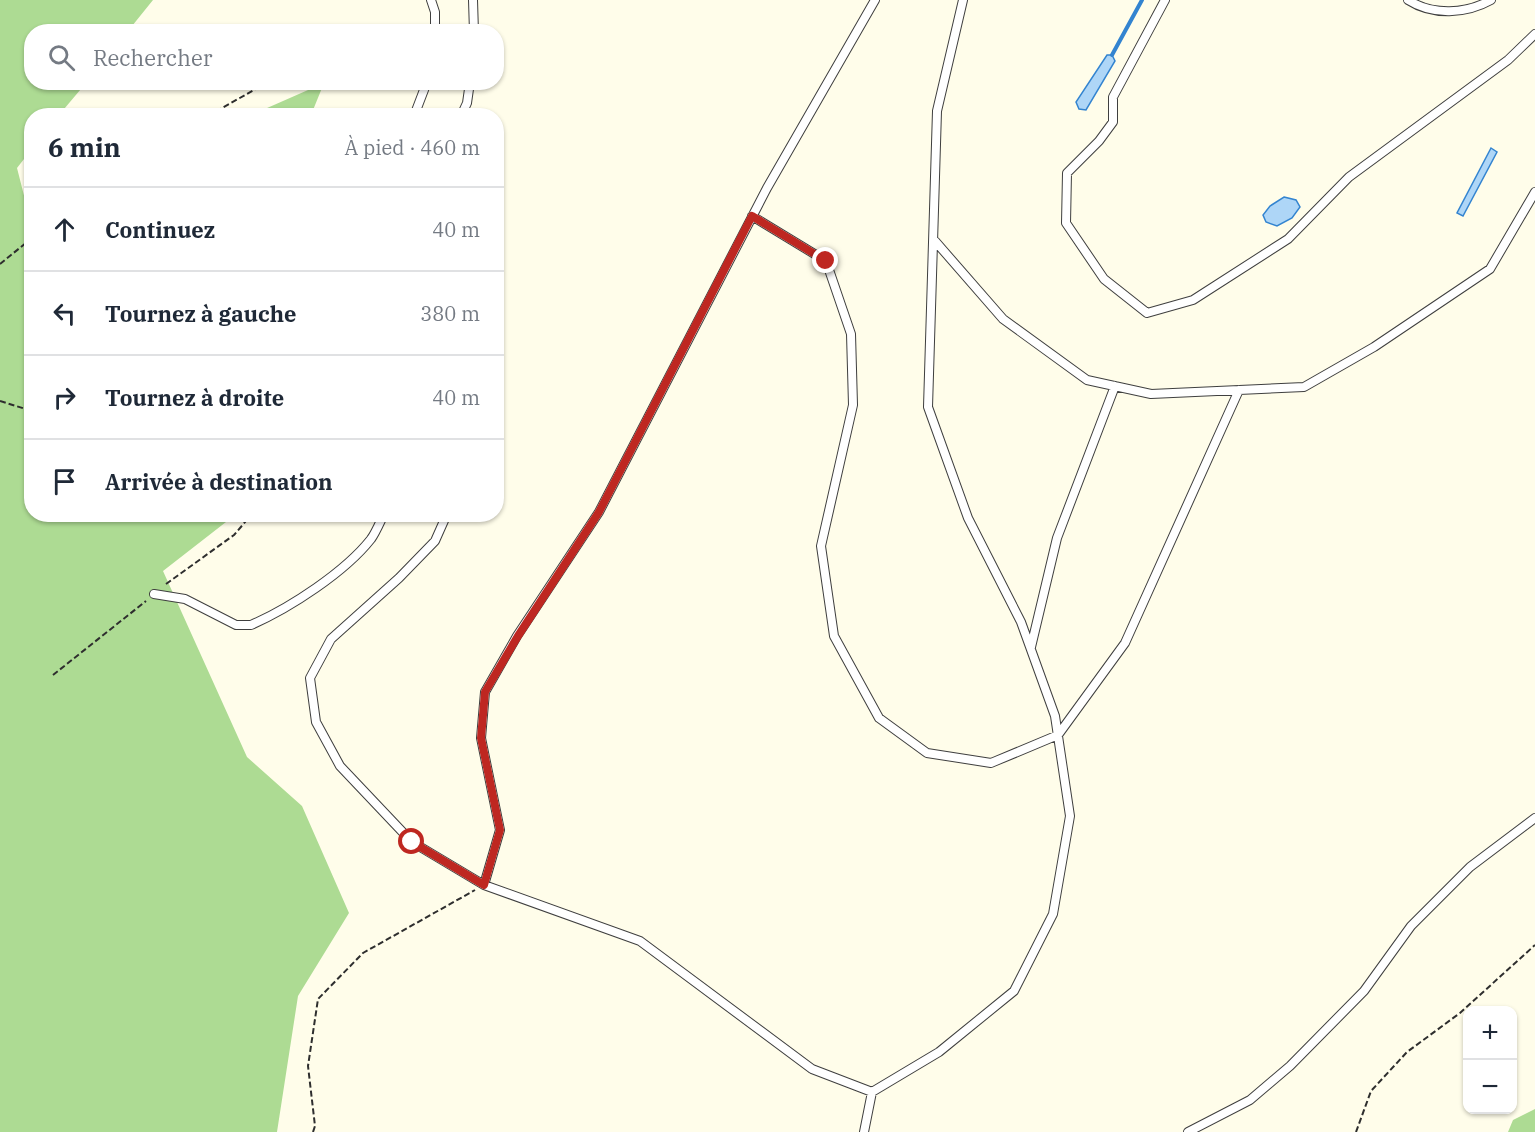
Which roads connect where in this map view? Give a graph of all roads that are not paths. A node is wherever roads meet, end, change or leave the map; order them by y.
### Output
1 (431, 0) edge
2 (473, 0) edge
3 (875, 0) edge
4 (963, 0) edge
5 (1165, 0) edge
6 (1408, 0) edge
7 (1491, 0) edge
8 (435, 24) edge
9 (474, 24) edge
10 (1535, 34) edge
11 (424, 90) edge
12 (469, 90) edge
13 (417, 108) edge
14 (465, 108) edge
15 (1535, 192) edge
16 (752, 216) junction
17 (934, 241) junction
18 (1115, 386) junction
19 (1239, 390) junction
20 (380, 522) edge
21 (443, 522) edge
22 (154, 594) dead end
23 (1031, 648) junction
24 (1058, 735) junction
25 (1535, 818) edge
26 (484, 885) junction
27 (872, 1092) junction
28 (864, 1132) edge
29 (1188, 1132) edge

1 - 8 lane
2 - 9 lane
3 - 16 lane
4 - 17 lane
5 - 10 lane
6 - 7 lane
11 - 13 lane
12 - 14 lane
15 - 19 lane
16 - 24 lane
16 - 26 lane
17 - 18 lane
17 - 23 lane
18 - 19 lane
18 - 23 lane
19 - 24 lane
20 - 22 lane
21 - 26 lane
23 - 24 lane
24 - 27 lane
25 - 29 lane
26 - 27 lane
27 - 28 lane

